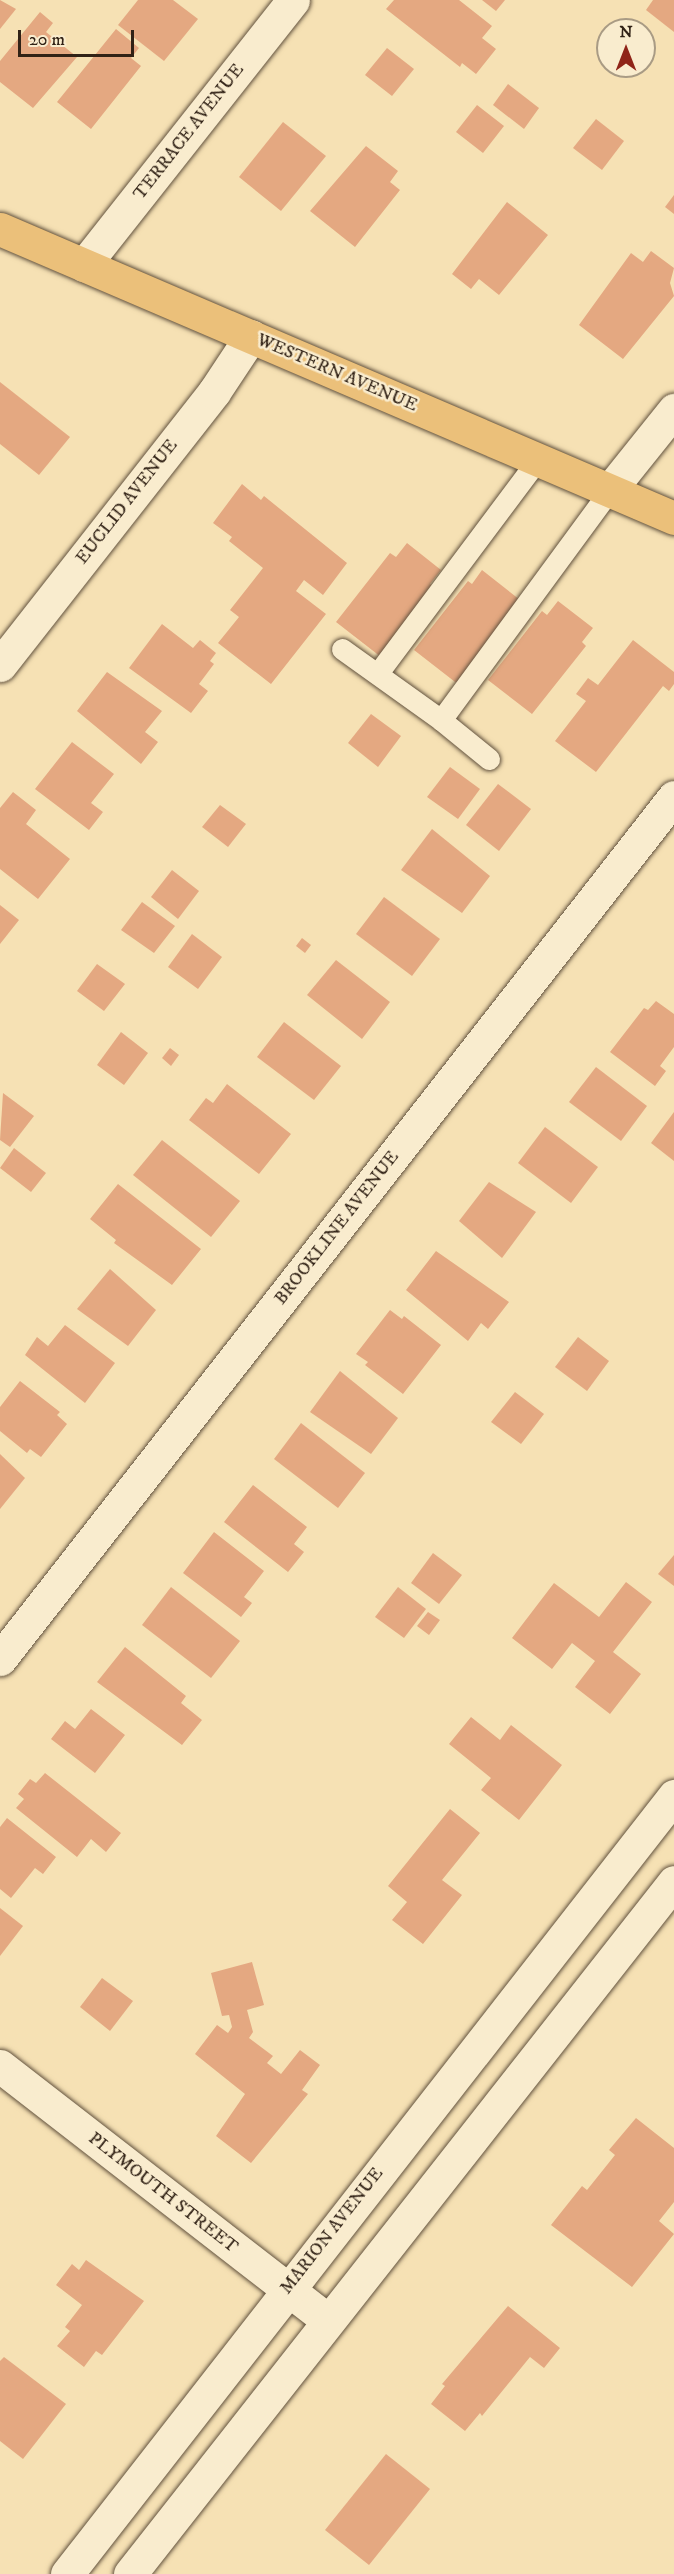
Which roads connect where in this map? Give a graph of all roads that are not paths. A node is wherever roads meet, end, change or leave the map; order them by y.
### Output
1 (293, 0) edge
2 (0, 229) edge
3 (84, 265) junction
4 (251, 336) junction
5 (674, 410) edge
6 (538, 459) junction
7 (609, 491) junction
8 (674, 518) edge
9 (342, 649) dead end
10 (0, 665) edge
11 (378, 673) junction
12 (441, 720) junction
13 (489, 759) dead end
14 (674, 797) edge
15 (0, 1659) edge
16 (674, 1796) edge
17 (674, 1882) edge
18 (600, 1890) junction
19 (642, 1922) junction
20 (0, 2066) edge
21 (286, 2289) junction
22 (327, 2320) junction
23 (67, 2574) edge
24 (130, 2574) edge

1 - 3 street, TERRACE AVENUE
2 - 3 main road, WESTERN AVENUE
3 - 4 main road, WESTERN AVENUE
4 - 6 main road, WESTERN AVENUE
4 - 10 street, EUCLID AVENUE
5 - 7 street
6 - 7 main road, WESTERN AVENUE
6 - 11 lane
7 - 8 main road, WESTERN AVENUE
7 - 12 lane
9 - 11 lane
11 - 12 lane
12 - 13 lane
14 - 15 street, BROOKLINE AVENUE
16 - 18 street, MARION AVENUE
17 - 19 street
18 - 19 street
18 - 21 street, MARION AVENUE
19 - 22 street
20 - 21 street, PLYMOUTH STREET
21 - 22 street, PLYMOUTH STREET
21 - 23 street, MARION AVENUE
22 - 24 street

